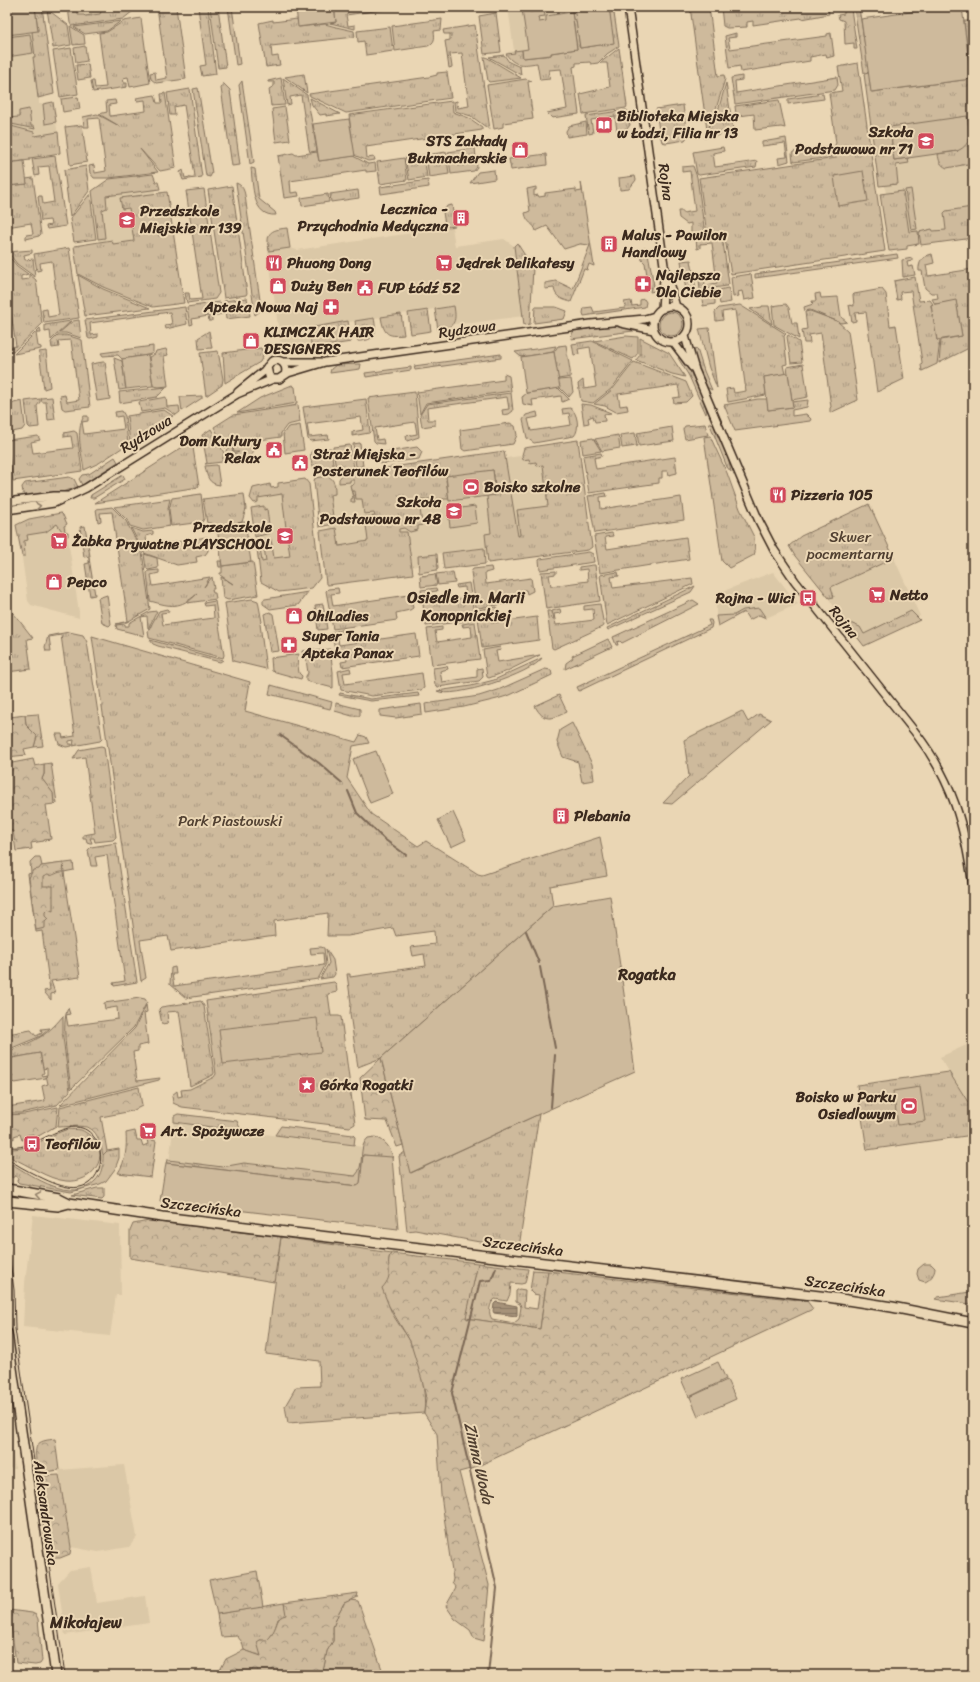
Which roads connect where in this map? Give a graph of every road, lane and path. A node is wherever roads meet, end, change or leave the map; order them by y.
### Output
1 (628, 7) edge
2 (664, 265) junction
3 (676, 307) junction
4 (662, 309) junction
5 (655, 316) junction
6 (613, 322) junction
7 (654, 330) junction
8 (685, 336) junction
9 (673, 342) junction
10 (283, 362) junction
11 (325, 362) junction
12 (267, 367) junction
13 (694, 370) junction
14 (285, 375) junction
15 (273, 379) junction
16 (236, 394) junction
17 (68, 496) junction
18 (7, 502) edge
19 (7, 510) edge
20 (973, 887) edge
21 (7, 1189) edge
22 (7, 1201) edge
23 (69, 1203) junction
24 (973, 1323) edge
25 (7, 1333) edge
26 (8, 1351) edge
27 (56, 1675) edge

1 - 2 street, Rojna
2 - 3 street, Rojna
2 - 4 street, Rojna
3 - 4 street
3 - 8 street
4 - 5 street
5 - 6 street, Rydzowa
5 - 7 street
6 - 7 street, Rydzowa
6 - 11 street, Rydzowa
7 - 9 street
8 - 9 street
8 - 13 street, Rojna
9 - 13 street, Rojna
10 - 11 street, Rydzowa
10 - 12 street
10 - 14 street
11 - 14 street, Rydzowa
12 - 15 street
12 - 16 street, Rydzowa
13 - 20 street, Rojna
14 - 15 street
15 - 16 street, Rydzowa
16 - 17 street, Rydzowa
17 - 18 street, Rydzowa
19 -> 17 street, Rydzowa
23 -> 21 main road, Szczecińska
22 - 23 main road, Szczecińska
23 - 24 main road, Szczecińska
25 - 26 main road, Aleksandrowska
26 - 27 main road, Aleksandrowska

